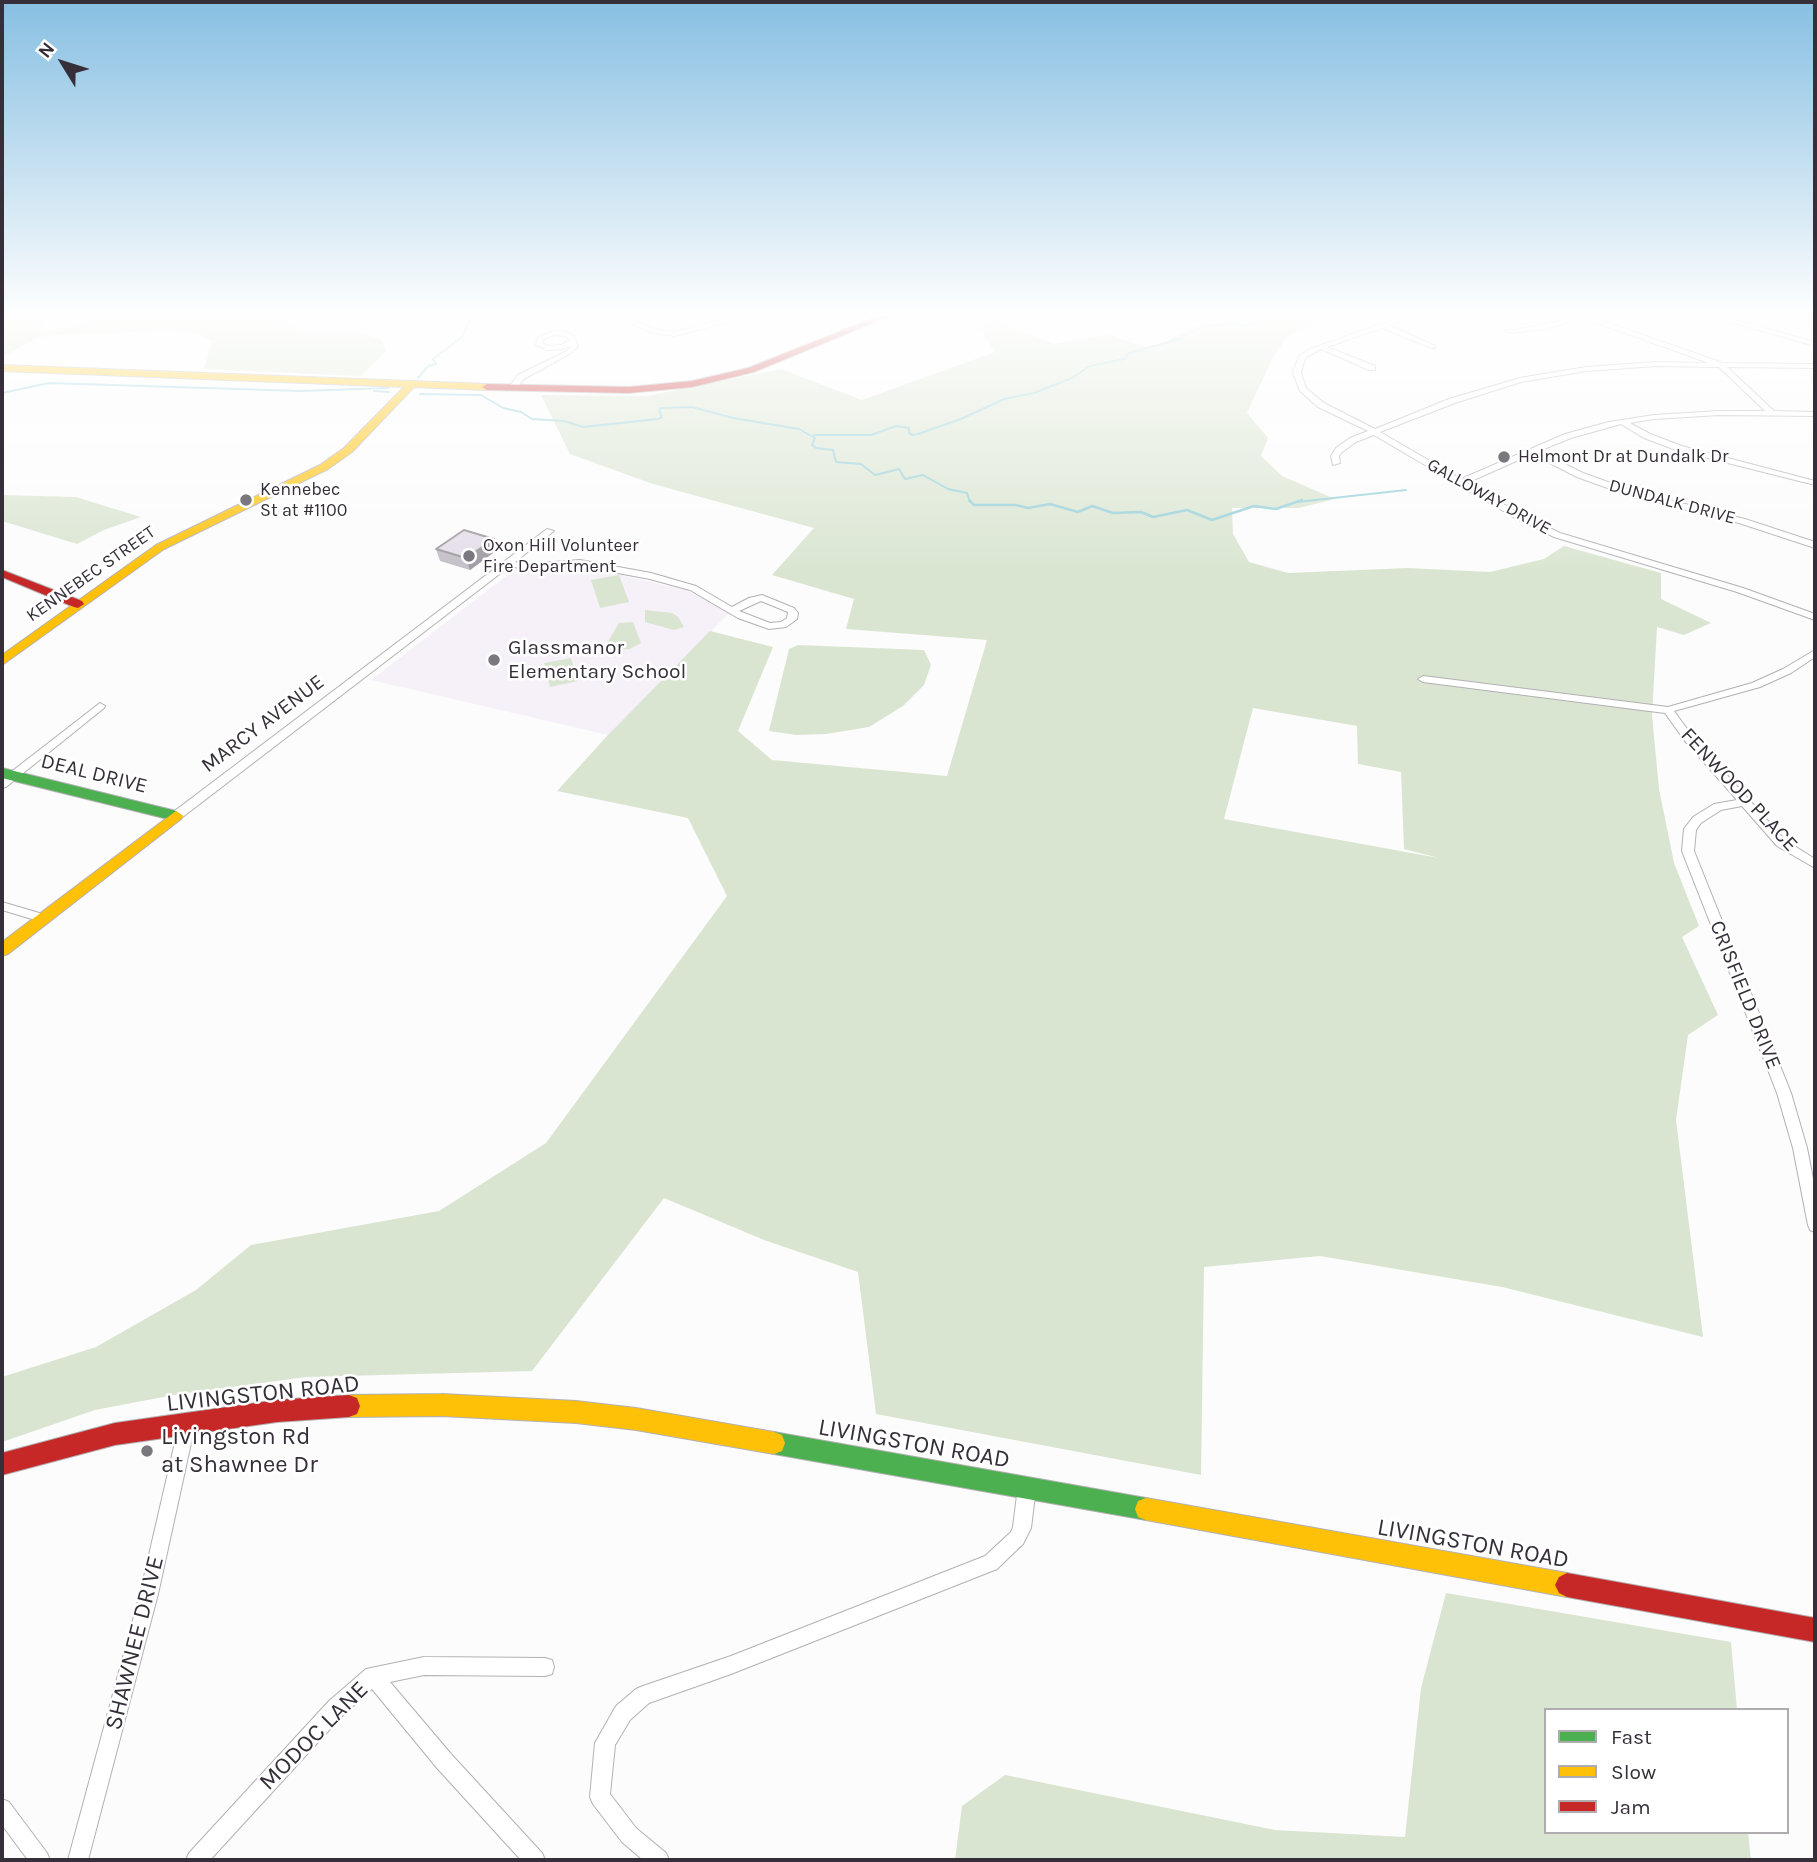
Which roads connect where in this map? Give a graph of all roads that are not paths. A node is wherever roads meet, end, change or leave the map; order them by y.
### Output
1 (397, 400) edge
2 (1316, 400) edge
3 (1456, 400) edge
4 (1757, 400) edge
5 (1771, 413) junction
6 (1815, 414) edge
7 (1622, 422) junction
8 (1373, 431) junction
9 (1532, 451) junction
10 (1336, 463) dead end
11 (1461, 482) junction
12 (1815, 483) edge
13 (550, 531) dead end
14 (1815, 545) edge
15 (509, 563) junction
16 (2, 573) edge
17 (78, 604) junction
18 (734, 611) junction
19 (1815, 617) edge
20 (1815, 653) edge
21 (2, 661) edge
22 (1423, 679) dead end
23 (100, 706) dead end
24 (1668, 710) junction
25 (5, 778) edge
26 (1746, 802) junction
27 (176, 816) junction
28 (1815, 864) edge
29 (2, 906) edge
30 (42, 918) junction
31 (2, 950) edge
32 (1814, 1199) edge
33 (1815, 1225) edge
34 (187, 1425) junction
35 (2, 1465) edge
36 (1027, 1487) junction
37 (1815, 1630) edge
38 (545, 1667) dead end
39 (373, 1676) junction
40 (2, 1809) edge
41 (40, 1860) edge
42 (78, 1860) edge
43 (196, 1860) edge
44 (535, 1860) edge
45 (659, 1860) edge

1 - 17 street, KENNEBEC STREET
2 - 8 street, GALLOWAY DRIVE
3 - 8 street
4 - 5 street
5 - 6 street
5 - 7 street
7 - 9 street
7 - 12 street
8 - 10 street
8 - 11 street, GALLOWAY DRIVE
9 - 11 street
9 - 14 street, DUNDALK DRIVE
11 - 19 street, GALLOWAY DRIVE
13 - 15 street, MARCY AVENUE
15 - 18 street
15 - 27 street, MARCY AVENUE
16 - 17 street
17 - 21 street, KENNEBEC STREET
18 - 18 street
20 - 24 street
22 - 24 street
23 - 25 street
24 - 26 street, FENWOOD PLACE
25 - 27 street, DEAL DRIVE
26 - 28 street, FENWOOD PLACE
26 - 32 street, CRISFIELD DRIVE
27 - 30 street, MARCY AVENUE
29 - 30 street
30 - 31 street, MARCY AVENUE
32 - 33 street, CRISFIELD DRIVE
34 - 35 street, LIVINGSTON ROAD
34 - 36 street, LIVINGSTON ROAD
34 - 42 street, SHAWNEE DRIVE
36 - 37 street, LIVINGSTON ROAD
36 - 45 street
38 - 39 street, MODOC LANE
39 - 43 street, MODOC LANE
39 - 44 street
40 - 41 street

